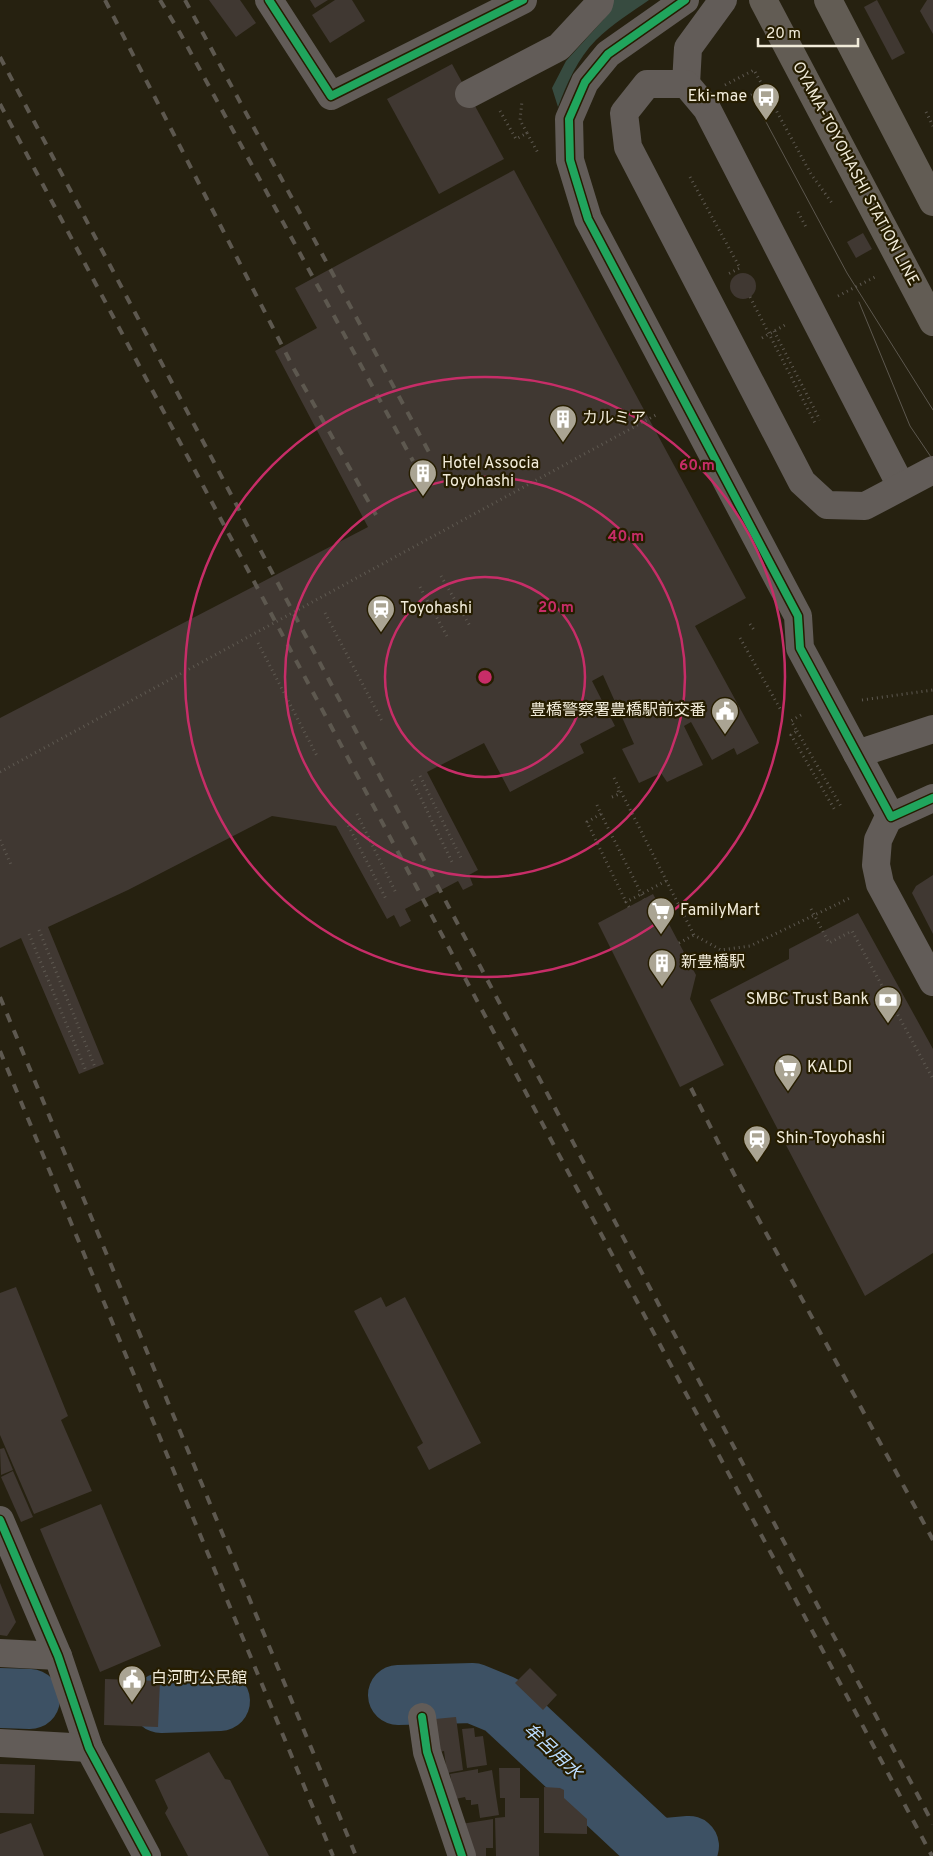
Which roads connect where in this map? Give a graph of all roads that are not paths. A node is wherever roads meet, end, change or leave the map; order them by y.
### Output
1 (269, 0) edge
2 (523, 0) edge
3 (600, 0) edge
4 (685, 0) edge
5 (723, 0) edge
6 (763, 0) edge
7 (828, 0) edge
8 (686, 84) junction
9 (469, 94) dead end
10 (933, 202) edge
11 (933, 322) edge
12 (933, 470) edge
13 (901, 486) junction
14 (933, 729) edge
15 (857, 754) junction
16 (933, 798) edge
17 (891, 817) junction
18 (933, 982) edge
19 (0, 1520) edge
20 (0, 1653) edge
21 (58, 1656) junction
22 (422, 1717) dead end
23 (0, 1744) edge
24 (89, 1748) junction
25 (147, 1856) edge
26 (462, 1856) edge

1 - 2 street
3 - 9 street
4 - 15 street
5 - 8 street
6 - 11 main road, OYAMA-TOYOHASHI STATION LINE
7 - 10 main road
8 - 13 street
8 - 13 street
12 - 13 street
14 - 15 street
15 - 17 street
16 - 17 street
17 - 18 street
19 - 21 street
20 - 21 street
21 - 24 street
22 - 26 street
23 - 24 street
24 - 25 street

